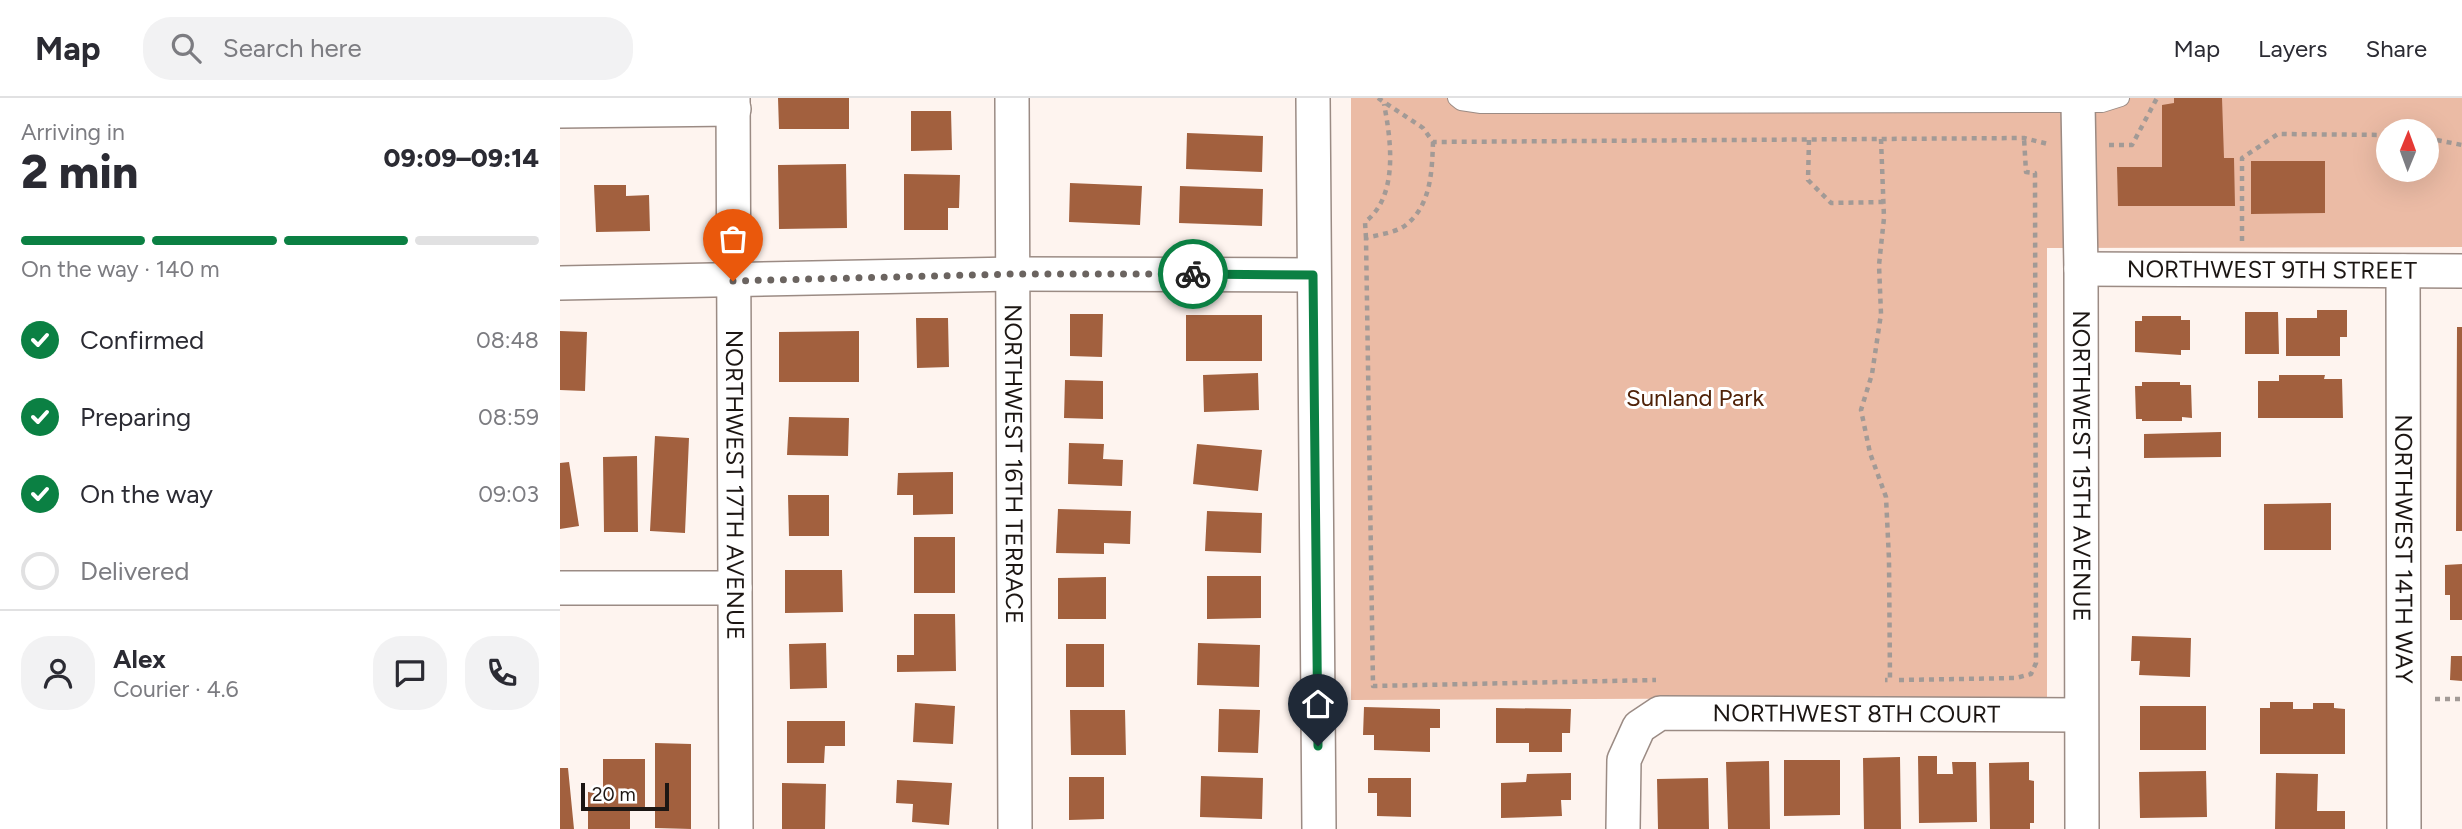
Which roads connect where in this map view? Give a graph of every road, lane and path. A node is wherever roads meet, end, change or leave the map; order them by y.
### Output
1 (1012, 98) edge
2 (1313, 98) edge
3 (1378, 98) edge
4 (1456, 98) edge
5 (2121, 98) edge
6 (2157, 98) edge
7 (1384, 103) junction
8 (734, 104) edge
9 (2078, 104) junction
10 (560, 111) edge
11 (2376, 135) edge
12 (2024, 138) junction
13 (1881, 139) junction
14 (1809, 140) junction
15 (2440, 141) edge
16 (1433, 142) junction
17 (2079, 145) junction
18 (2462, 145) edge
19 (1884, 202) junction
20 (1366, 238) junction
21 (2081, 269) junction
22 (2243, 270) junction
23 (2403, 271) junction
24 (2462, 271) edge
25 (1014, 274) junction
26 (1313, 275) junction
27 (733, 281) junction
28 (560, 283) edge
29 (560, 588) edge
30 (735, 588) junction
31 (1662, 680) dead end
32 (1876, 680) dead end
33 (1890, 680) junction
34 (1889, 714) junction
35 (2080, 715) junction
36 (736, 829) edge
37 (1015, 829) edge
38 (1319, 829) edge
39 (1623, 829) edge
40 (2081, 829) edge
41 (2404, 829) edge

1 - 25 street, NORTHWEST 16TH TERRACE
2 - 26 street
3 - 7 path
4 - 9 lane
5 - 9 lane
6 - 17 path
7 - 16 path
7 - 20 path
8 - 10 street
8 - 27 street, NORTHWEST 17TH AVENUE
9 - 17 street, NORTHWEST 15TH AVENUE
11 - 22 path
12 - 13 path
12 - 17 path
12 - 33 path
13 - 14 path
13 - 19 path
14 - 16 path
14 - 19 path
15 - 18 path
16 - 20 path
17 - 21 street, NORTHWEST 15TH AVENUE
19 - 33 path
20 - 31 path
21 - 22 street, NORTHWEST 9TH STREET
21 - 35 street, NORTHWEST 15TH AVENUE
22 - 23 street, NORTHWEST 9TH STREET
23 - 24 street, NORTHWEST 9TH STREET
23 - 41 street, NORTHWEST 14TH WAY
25 - 26 street
25 - 27 street
25 - 37 street, NORTHWEST 16TH TERRACE
26 - 38 street
27 - 28 street
27 - 30 street, NORTHWEST 17TH AVENUE
29 - 30 street
30 - 36 street, NORTHWEST 17TH AVENUE
32 - 33 path
33 - 34 path
34 - 35 street, NORTHWEST 8TH COURT
34 - 39 street, NORTHWEST 8TH COURT
35 - 40 street, NORTHWEST 15TH AVENUE

